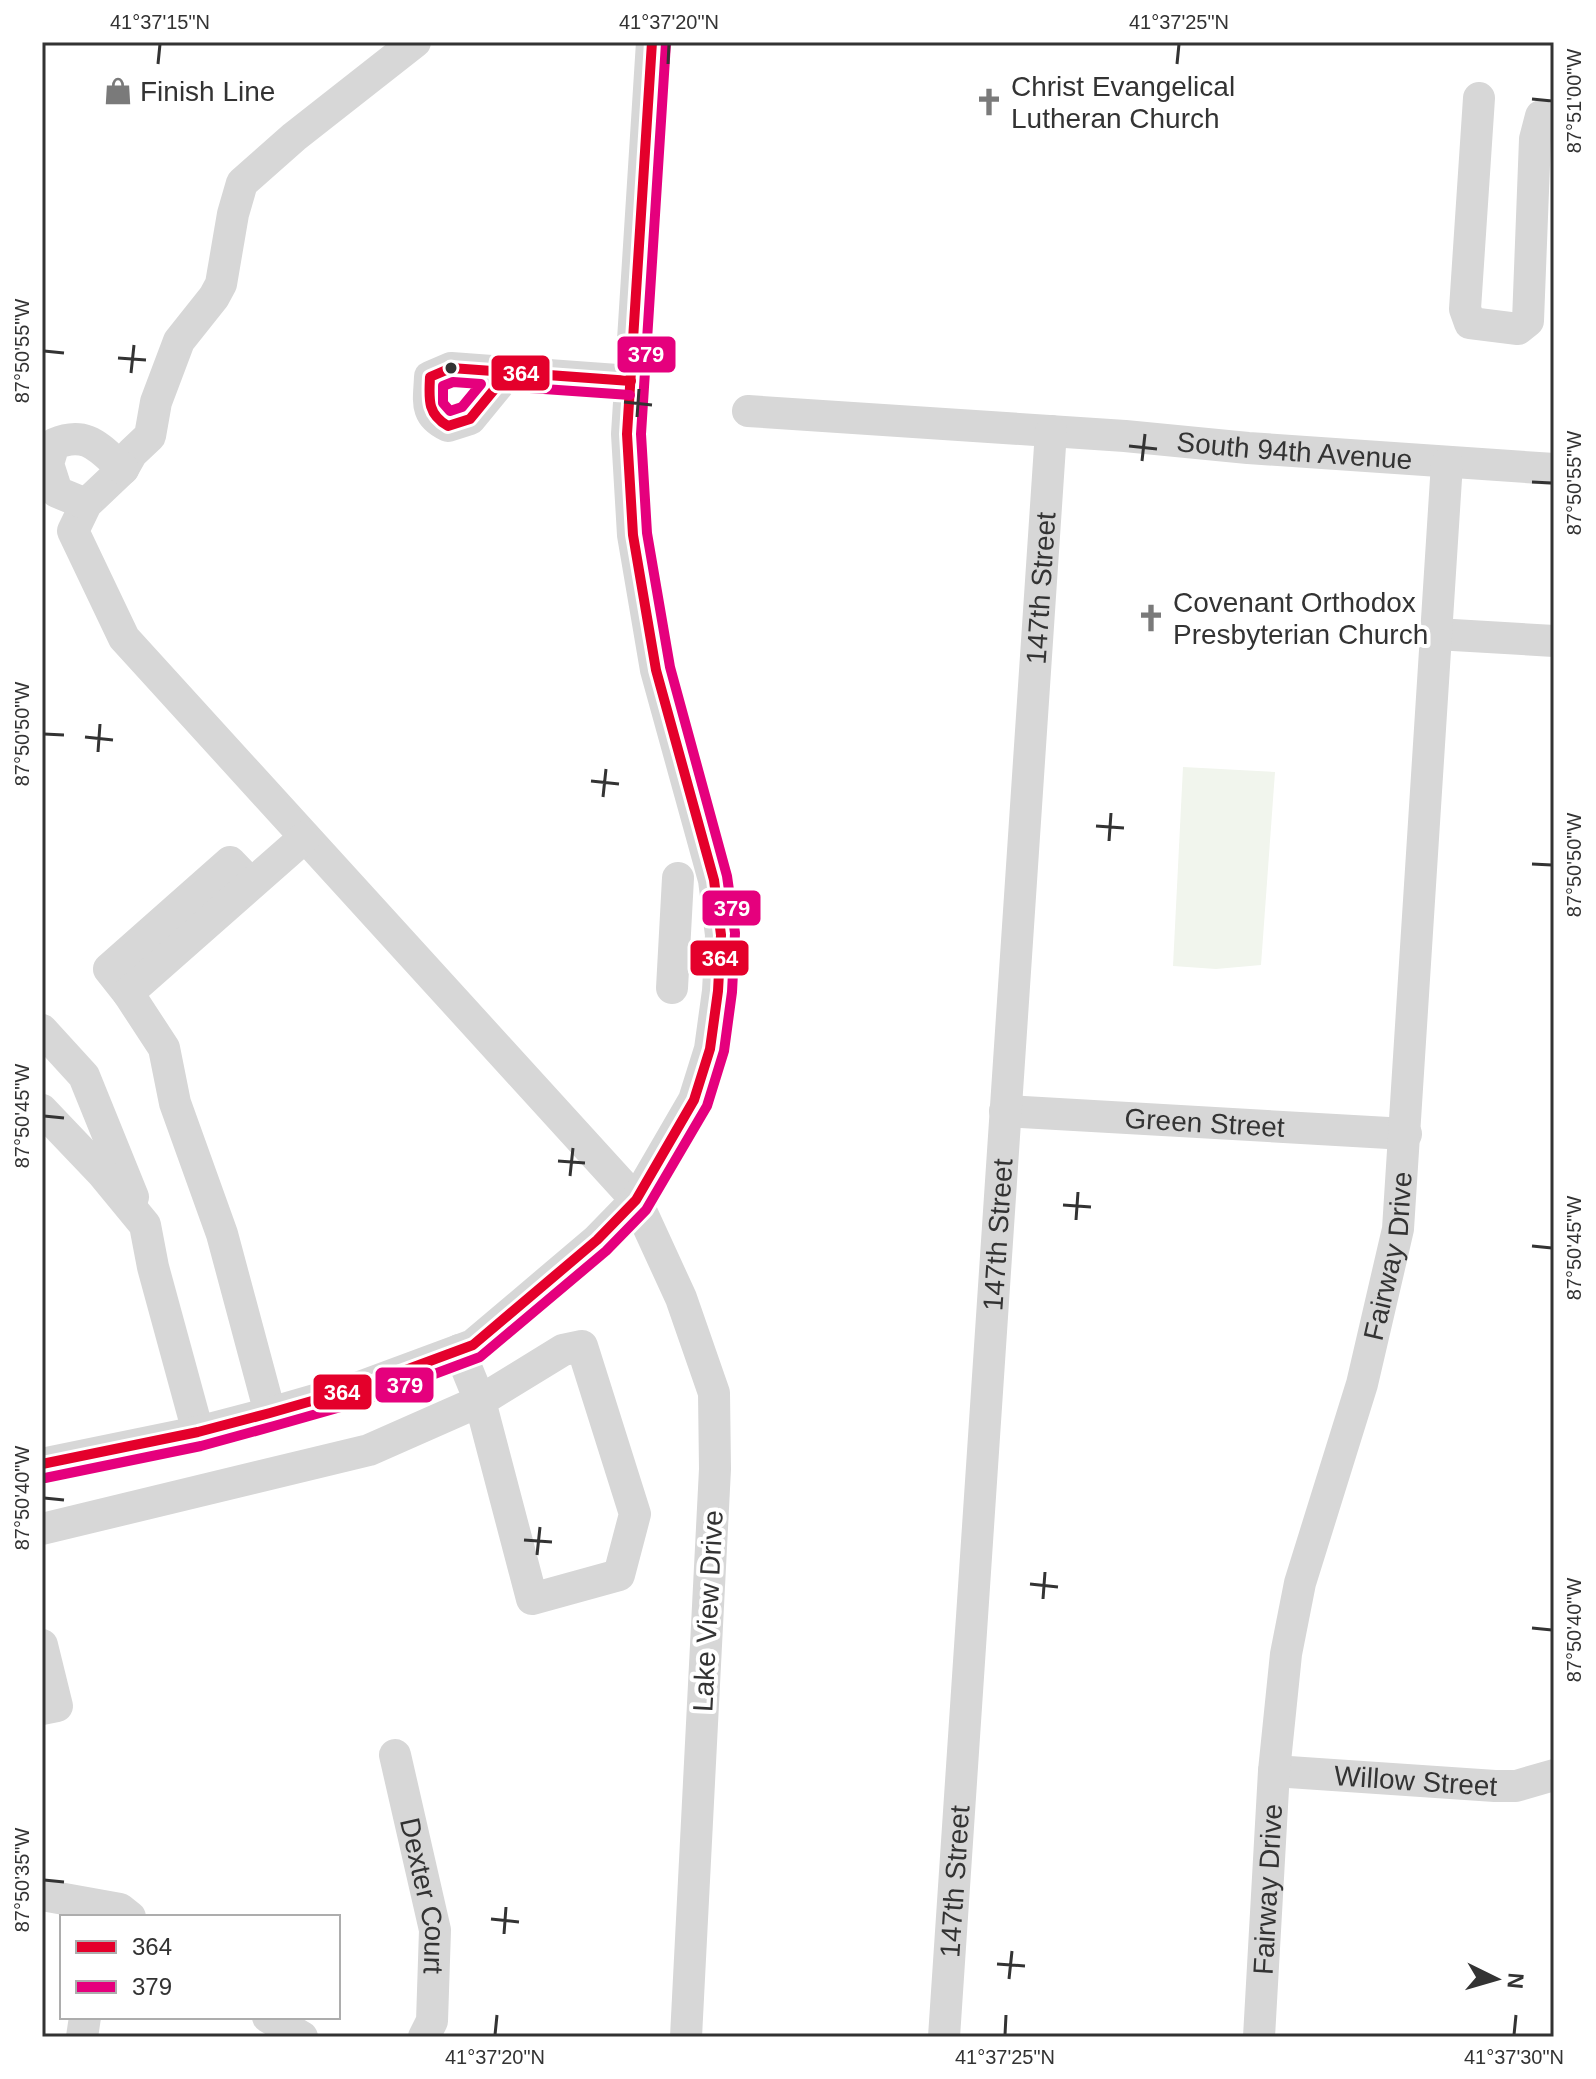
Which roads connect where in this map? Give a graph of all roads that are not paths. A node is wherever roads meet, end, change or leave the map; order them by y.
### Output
1 (415, 42) edge
2 (652, 42) edge
3 (1479, 98) dead end
4 (1541, 116) dead end
5 (507, 374) dead end
6 (631, 381) junction
7 (748, 411) dead end
8 (1051, 431) junction
9 (48, 449) edge
10 (1447, 463) junction
11 (123, 469) junction
12 (1554, 469) edge
13 (86, 504) junction
14 (1436, 634) junction
15 (1554, 641) edge
16 (305, 837) junction
17 (678, 878) dead end
18 (672, 988) dead end
19 (42, 1030) edge
20 (42, 1110) edge
21 (1005, 1111) junction
22 (1406, 1134) junction
23 (636, 1200) junction
24 (145, 1225) junction
25 (459, 1350) junction
26 (480, 1401) junction
27 (270, 1413) junction
28 (198, 1432) junction
29 (42, 1464) edge
30 (42, 1529) edge
31 (42, 1645) edge
32 (42, 1709) edge
33 (395, 1755) dead end
34 (1274, 1771) junction
35 (1554, 1775) edge
36 (42, 1895) edge
37 (122, 1914) edge
38 (271, 2019) edge
39 (302, 2037) edge
40 (424, 2037) edge
41 (686, 2037) edge
42 (944, 2037) edge
43 (1259, 2037) edge

1 - 11 street
2 - 6 street
3 - 4 street
5 - 6 street
6 - 23 street
7 - 8 street, South 94th Avenue
8 - 10 street, South 94th Avenue
8 - 21 street, 147th Street
9 - 11 street
9 - 13 street
10 - 12 street, South 94th Avenue
10 - 14 street, Fairway Drive
11 - 13 street
13 - 16 street, Lake View Drive
14 - 15 street
14 - 22 street, Fairway Drive
16 - 23 street, Lake View Drive
16 - 27 street
17 - 18 street
19 - 24 street
20 - 24 street
21 - 22 street, Green Street
21 - 42 street, 147th Street
22 - 34 street, Fairway Drive
23 - 25 street
23 - 41 street, Lake View Drive
24 - 28 street
25 - 26 street
25 - 27 street
26 - 26 street
26 - 30 street
27 - 28 street
28 - 29 street
31 - 32 street
33 - 40 street, Dexter Court
34 - 35 street, Willow Street
34 - 43 street, Fairway Drive
36 - 37 street
38 - 39 street

